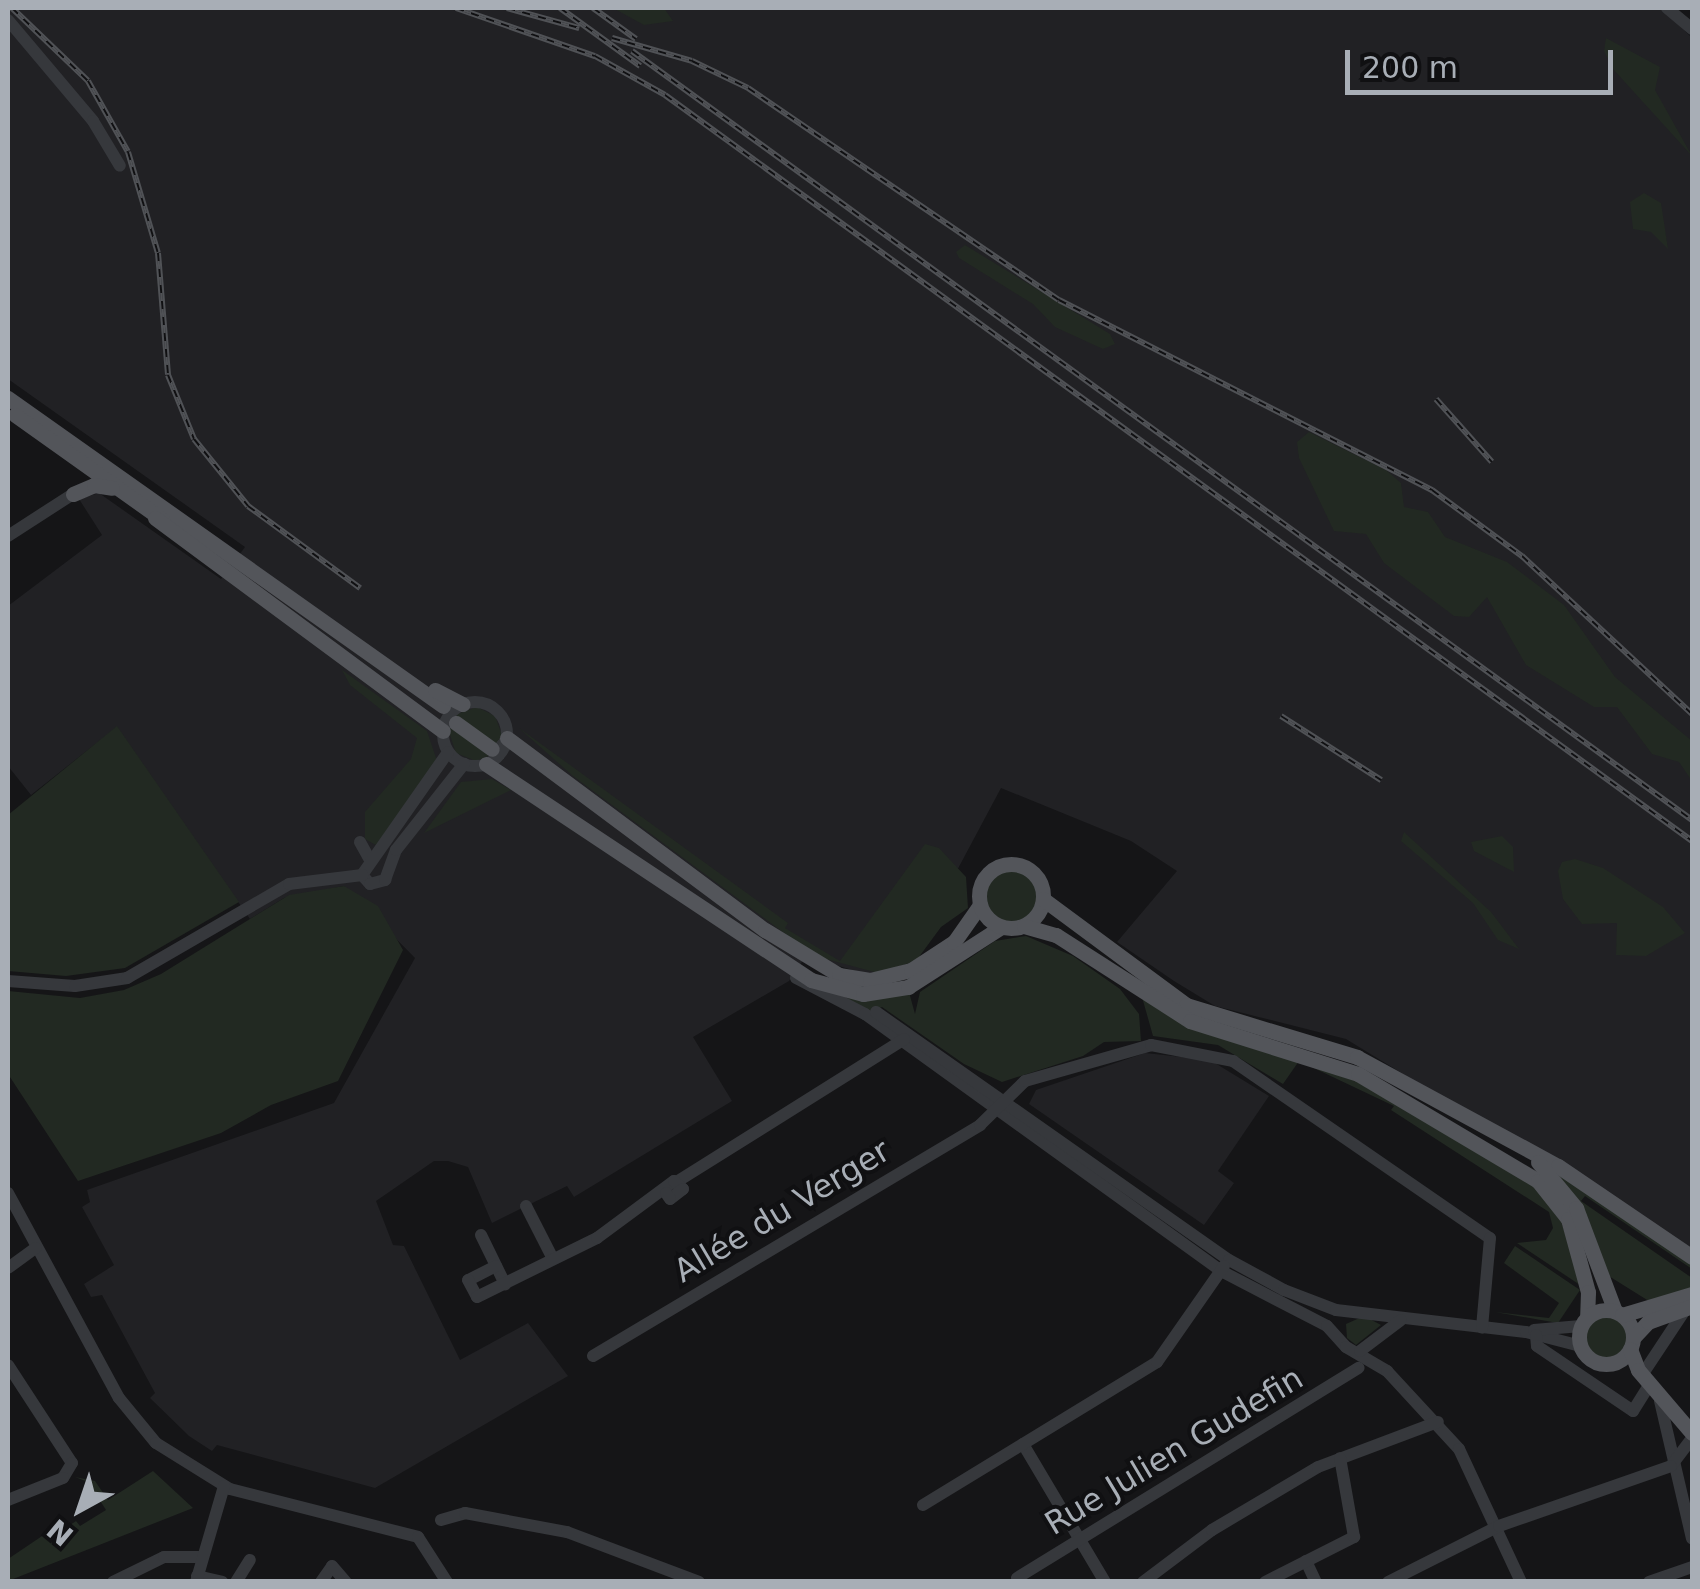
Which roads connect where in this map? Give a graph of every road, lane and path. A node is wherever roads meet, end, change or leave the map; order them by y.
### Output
1 (1667, 8) edge
2 (1679, 8) edge
3 (8, 20) edge
4 (1692, 20) edge
5 (1692, 29) edge
6 (120, 166) dead end
7 (8, 398) edge
8 (8, 410) edge
9 (69, 456) junction
10 (101, 471) junction
11 (116, 488) junction
12 (73, 494) junction
13 (199, 533) junction
14 (8, 536) edge
15 (455, 719) junction
16 (495, 749) junction
17 (448, 752) junction
18 (464, 764) junction
19 (360, 842) dead end
20 (378, 861) junction
21 (362, 875) junction
22 (1043, 899) junction
23 (980, 905) junction
24 (1024, 926) junction
25 (1001, 927) junction
26 (758, 936) junction
27 (8, 981) edge
28 (833, 986) junction
29 (876, 1012) dead end
30 (902, 1038) junction
31 (1376, 1067) junction
32 (1001, 1104) junction
33 (8, 1193) edge
34 (526, 1206) dead end
35 (13, 1209) edge
36 (480, 1235) dead end
37 (36, 1248) junction
38 (1692, 1256) edge
39 (553, 1260) junction
40 (1225, 1265) junction
41 (496, 1266) junction
42 (8, 1268) edge
43 (505, 1284) junction
44 (1691, 1302) edge
45 (1349, 1312) junction
46 (1618, 1313) junction
47 (1401, 1320) junction
48 (1584, 1321) junction
49 (1482, 1328) junction
50 (1339, 1337) junction
51 (1534, 1338) junction
52 (1631, 1343) junction
53 (1581, 1346) junction
54 (1356, 1350) junction
55 (593, 1356) dead end
56 (1612, 1362) junction
57 (8, 1365) edge
58 (1359, 1368) junction
59 (1383, 1368) junction
60 (1645, 1382) junction
61 (1665, 1405) junction
62 (1438, 1422) junction
63 (1692, 1436) edge
64 (1022, 1444) junction
65 (1340, 1458) junction
66 (1671, 1466) junction
67 (224, 1486) junction
68 (8, 1500) edge
69 (923, 1506) dead end
70 (442, 1520) dead end
71 (1499, 1526) junction
72 (1692, 1538) edge
73 (1081, 1540) junction
74 (200, 1557) junction
75 (250, 1560) dead end
76 (1306, 1561) junction
77 (1418, 1566) junction
78 (1692, 1567) edge
79 (1286, 1577) edge
80 (1017, 1578) dead end
81 (196, 1579) edge
82 (113, 1582) edge
83 (222, 1582) edge
84 (236, 1582) edge
85 (321, 1582) edge
86 (346, 1582) edge
87 (447, 1582) edge
88 (699, 1582) edge
89 (1105, 1582) edge
90 (1143, 1582) edge
91 (1265, 1582) edge
92 (1316, 1582) edge
93 (1388, 1582) edge
94 (1426, 1582) edge
95 (1521, 1582) edge
96 (1649, 1582) edge

1 - 5 street
2 - 4 street
3 - 6 street
7 - 10 main road
8 - 9 main road
9 - 10 main road
9 - 12 main road
10 - 11 main road
10 - 12 main road
10 - 13 main road
11 - 12 main road
11 - 13 main road
11 - 15 main road
12 - 14 street
13 - 15 main road
15 - 16 main road
15 - 16 street
15 - 17 street
16 - 18 street
16 - 26 main road
16 - 26 main road
17 - 18 street
17 - 20 street
18 - 20 street
19 - 20 street
20 - 21 street
20 - 21 street
21 - 27 street
22 - 23 main road
22 - 24 main road
22 - 31 main road
23 - 25 main road
23 - 26 main road
24 - 25 main road
24 - 48 main road
25 - 28 main road
26 - 28 main road
26 - 28 main road
26 - 30 street
29 - 30 street
30 - 32 street
30 - 39 street
31 - 38 main road
31 - 46 main road
32 - 40 street
32 - 40 street
32 - 49 street, Allée du Verger
32 - 55 street, Allée du Verger
33 - 35 street
34 - 39 street
35 - 37 street
36 - 41 street
37 - 42 street
37 - 67 street
39 - 43 street
40 - 45 street
40 - 50 street
40 - 64 street
41 - 43 street
41 - 43 street
44 - 46 main road
44 - 52 main road
44 - 60 street
45 - 47 street
45 - 50 street
46 - 48 main road
46 - 52 main road
47 - 49 street
47 - 54 street
48 - 51 street
48 - 53 main road
49 - 51 street
50 - 54 street
51 - 53 street
51 - 60 street
52 - 56 main road
52 - 60 main road
53 - 56 main road
54 - 58 street
54 - 59 street
56 - 60 main road
57 - 68 street
58 - 59 street
58 - 73 street, Rue Julien Gudefin
59 - 62 street
60 - 61 main road
61 - 63 main road
61 - 66 street
62 - 65 street
62 - 71 street
63 - 66 street
64 - 69 street
64 - 73 street
65 - 76 street
65 - 90 street
66 - 71 street
66 - 72 street
67 - 74 street
67 - 87 street
70 - 88 street
71 - 77 street
71 - 95 street
73 - 80 street, Rue Julien Gudefin
73 - 89 street
74 - 81 street
74 - 82 street
75 - 84 street
76 - 79 street
76 - 92 street
77 - 93 street
77 - 94 street
78 - 96 street
79 - 91 street
81 - 83 street
85 - 86 street

